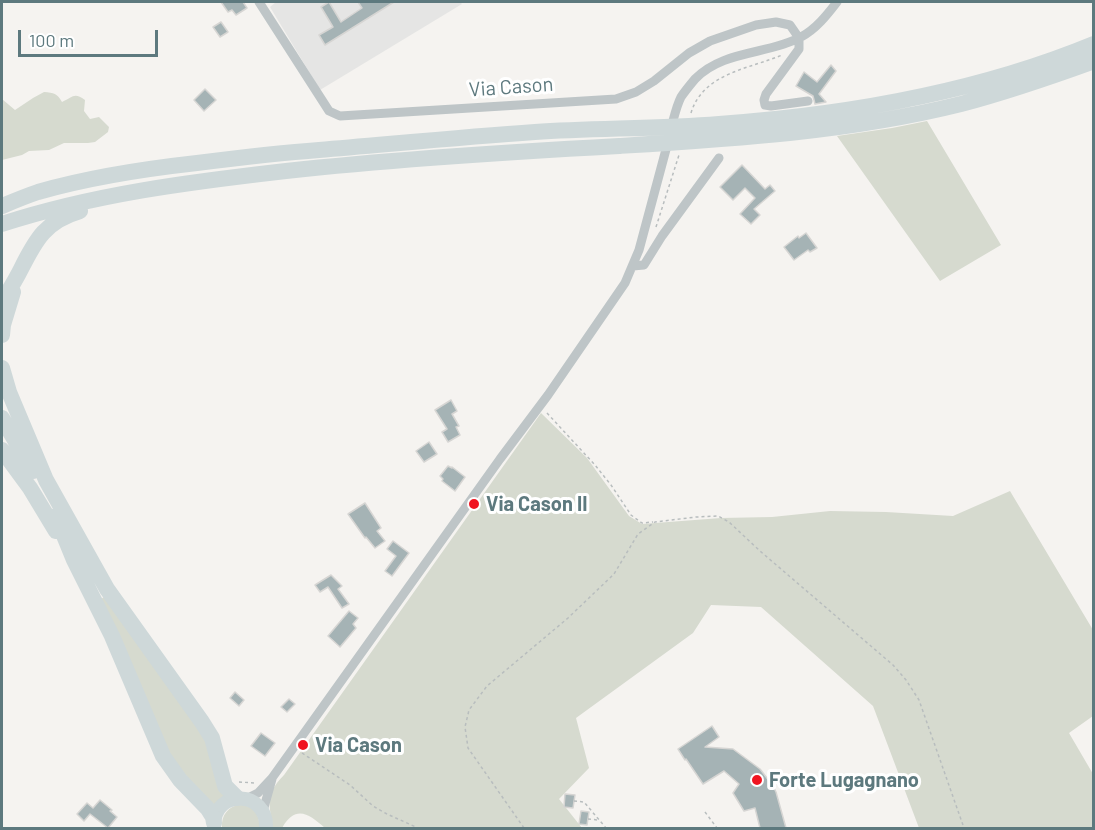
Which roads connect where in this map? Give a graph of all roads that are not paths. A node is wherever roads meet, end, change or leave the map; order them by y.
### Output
1 (259, 2) edge
2 (837, 2) edge
3 (800, 38) junction
4 (1094, 45) edge
5 (1094, 61) edge
6 (808, 101) dead end
7 (718, 158) dead end
8 (148, 189) junction
9 (2, 204) edge
10 (2, 224) edge
11 (633, 266) junction
12 (21, 269) junction
13 (2, 302) edge
14 (2, 335) edge
15 (2, 368) edge
16 (2, 418) edge
17 (2, 450) edge
18 (49, 499) junction
19 (81, 541) junction
20 (74, 560) junction
21 (272, 778) junction
22 (241, 793) junction
23 (263, 811) junction
24 (214, 826) edge
25 (266, 828) edge

1 - 3 street, Via Cason
2 - 3 street
3 - 6 street
3 - 11 street
4 - 9 highway
5 - 8 highway
7 - 11 street
8 - 10 highway
8 - 12 highway
11 - 21 street
12 - 13 highway
12 - 14 highway
15 - 19 highway
16 - 18 highway
17 - 20 highway
18 - 19 highway
18 - 20 highway
19 - 22 highway
20 - 24 highway
21 - 22 street
21 - 23 street
22 - 23 main road
22 - 24 main road
23 - 25 main road

